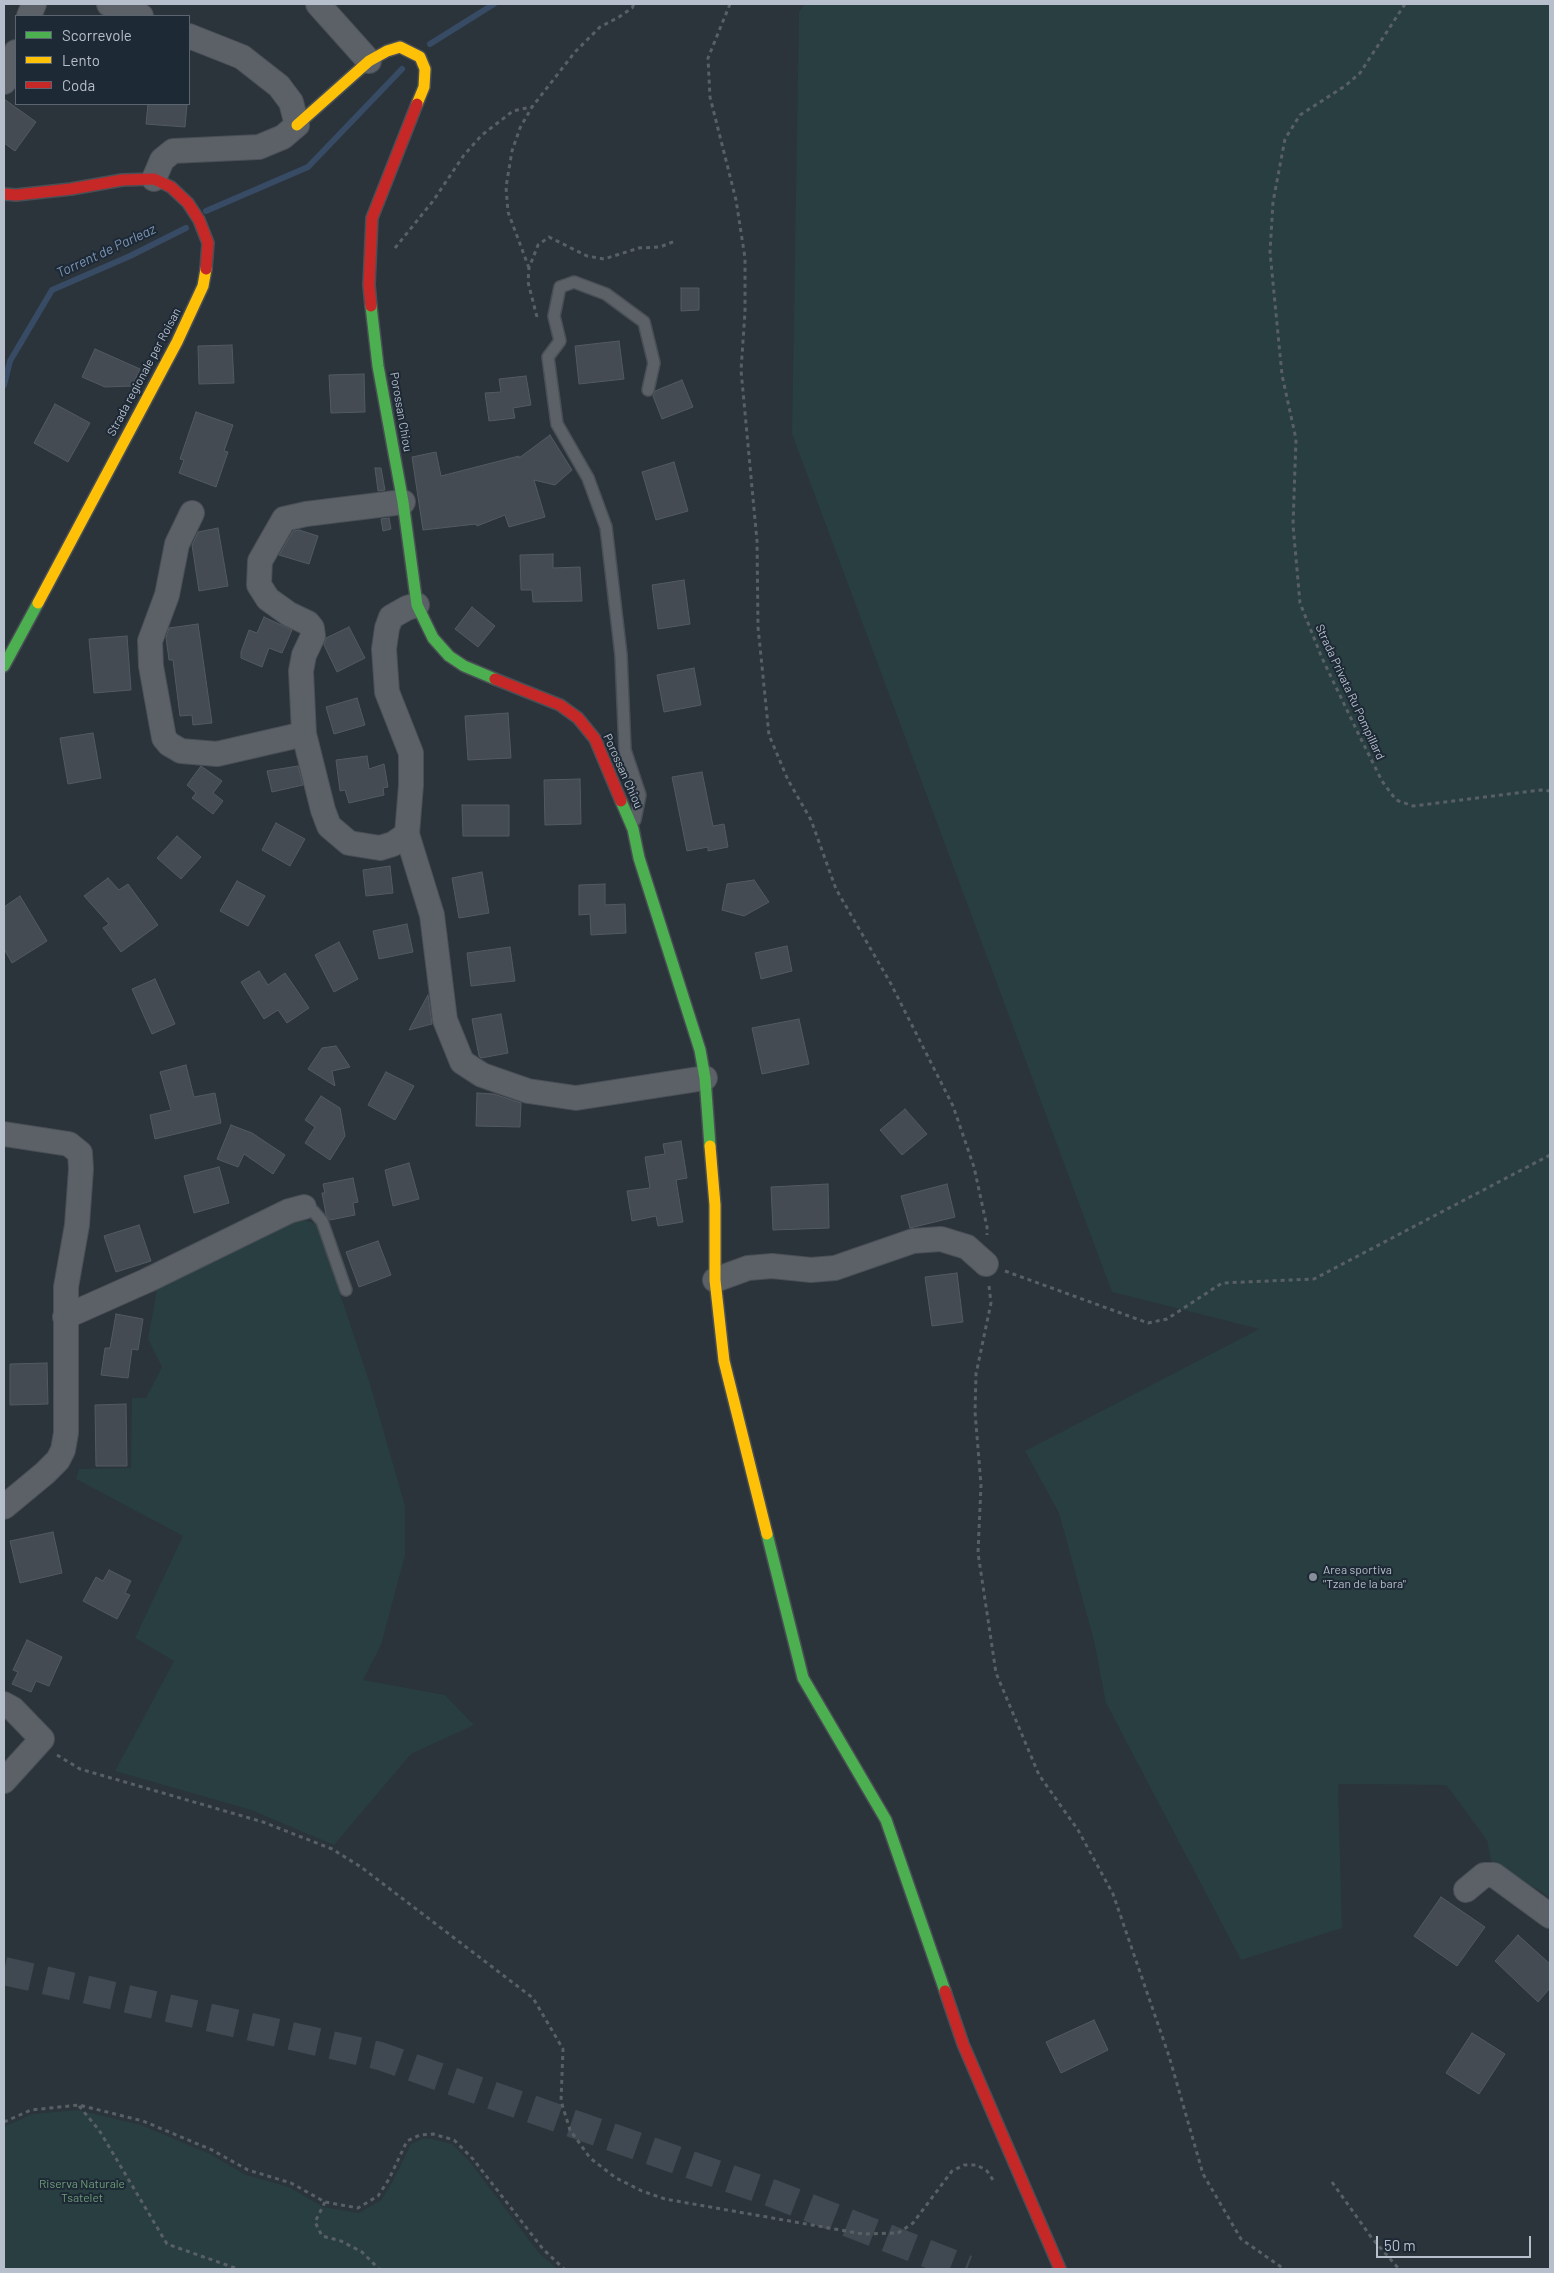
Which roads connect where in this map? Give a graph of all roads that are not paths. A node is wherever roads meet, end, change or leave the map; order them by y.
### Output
1 (109, 4) edge
2 (318, 4) edge
3 (137, 15) edge
4 (190, 36) edge
5 (15, 54) edge
6 (369, 61) junction
7 (4, 82) edge
8 (297, 125) junction
9 (154, 179) junction
10 (4, 194) edge
11 (648, 390) dead end
12 (403, 502) junction
13 (192, 513) dead end
14 (417, 605) junction
15 (4, 666) edge
16 (304, 734) junction
17 (633, 829) junction
18 (407, 834) junction
19 (706, 1088) junction
20 (4, 1134) edge
21 (304, 1207) joint
22 (986, 1264) road end
23 (715, 1280) junction
24 (346, 1290) dead end
25 (66, 1317) junction
26 (4, 1507) edge
27 (4, 1704) edge
28 (4, 1781) edge
29 (1466, 1890) dead end
30 (1550, 1916) edge
31 (1060, 2269) edge

1 - 3 street
2 - 6 street
4 - 8 street
5 - 7 street
6 - 8 street, Porossan Chiou
6 - 12 street, Porossan Chiou
8 - 9 street
9 - 10 street
9 - 15 street, Strada regionale per Roisan
11 - 17 lane, Porossan Chiou
12 - 14 street, Porossan Chiou
12 - 16 street
13 - 16 street
14 - 17 street, Porossan Chiou
14 - 18 street
16 - 18 street
17 - 19 street, Porossan Chiou
18 - 19 street
19 - 23 street, Porossan Chiou
20 - 25 street
21 - 24 lane
21 - 25 street
22 - 23 street
23 - 31 street, Porossan Chiou
25 - 26 street
27 - 28 street
29 - 30 street

